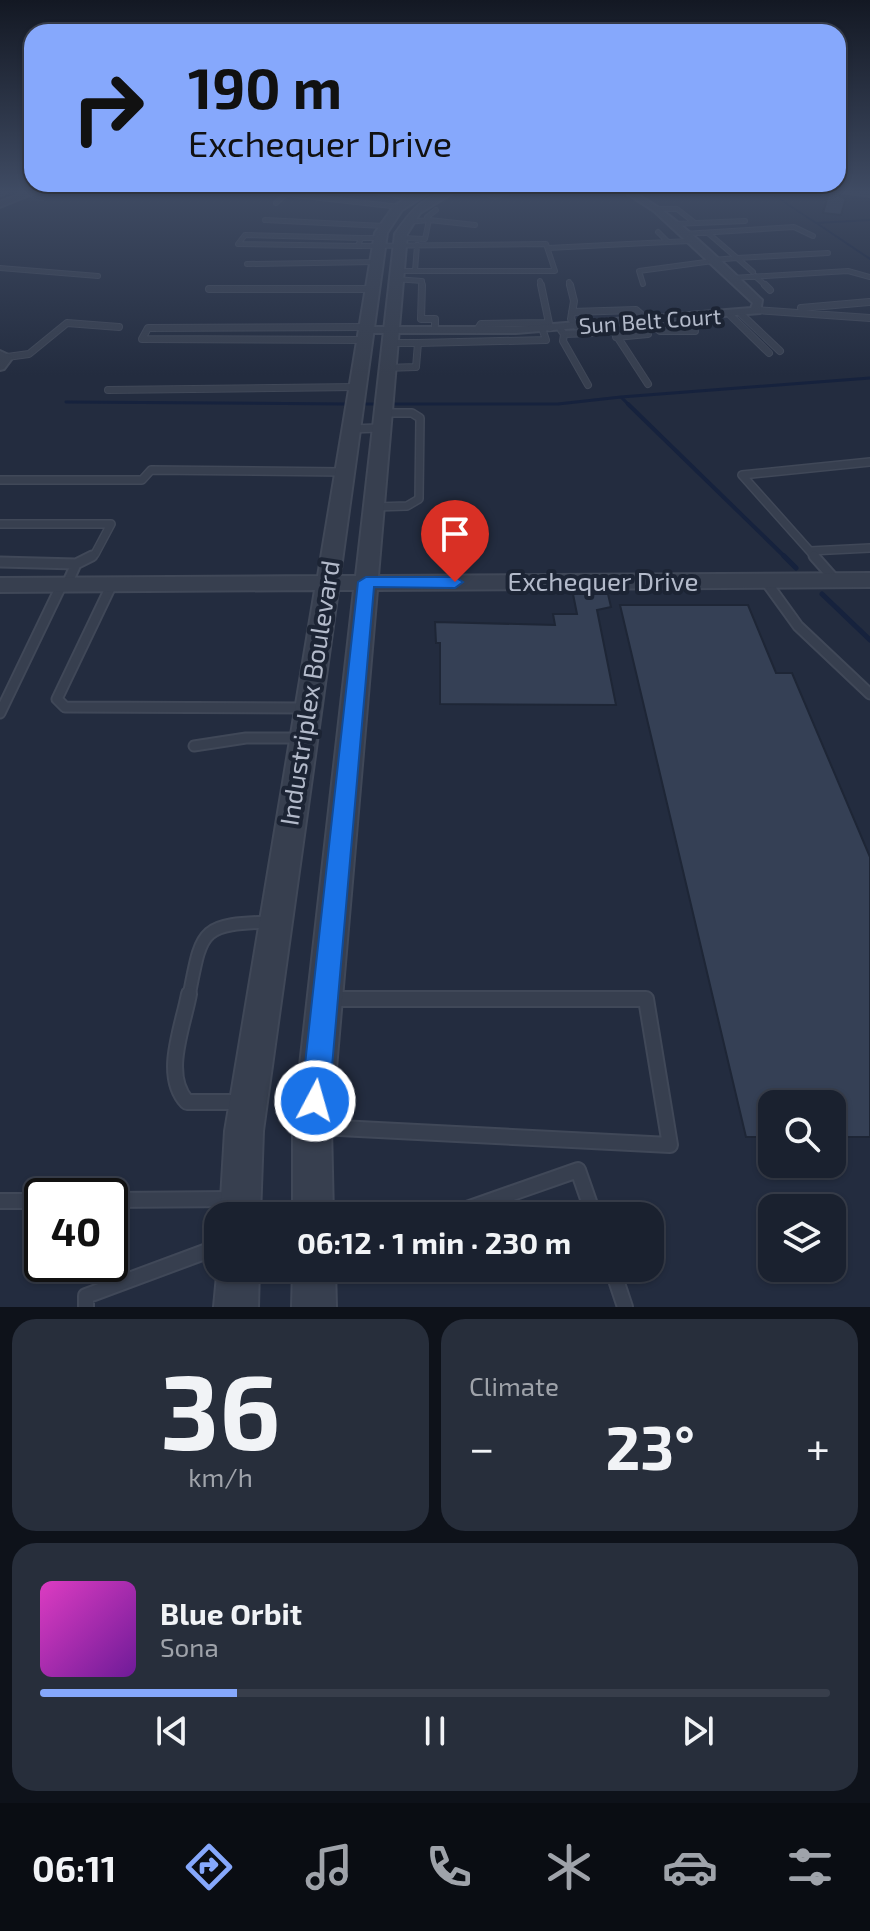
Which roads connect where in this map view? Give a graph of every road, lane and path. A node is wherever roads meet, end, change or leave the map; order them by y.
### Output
1 (292, 253) edge
2 (390, 253) edge
3 (398, 253) edge
4 (413, 253) edge
5 (496, 253) edge
6 (550, 253) edge
7 (705, 253) edge
8 (731, 253) edge
9 (828, 253) dead end
10 (737, 258) junction
11 (713, 260) junction
12 (247, 264) dead end
13 (0, 268) edge
14 (754, 274) junction
15 (98, 276) dead end
16 (870, 277) edge
17 (732, 278) junction
18 (540, 281) dead end
19 (569, 282) dead end
20 (643, 284) dead end
21 (209, 289) dead end
22 (371, 289) junction
23 (770, 290) dead end
24 (869, 302) edge
25 (757, 307) junction
26 (572, 312) junction
27 (736, 314) junction
28 (870, 318) edge
29 (650, 321) junction
30 (609, 324) junction
31 (576, 326) junction
32 (119, 327) dead end
33 (553, 328) junction
34 (435, 330) junction
35 (695, 331) dead end
36 (594, 333) dead end
37 (648, 334) dead end
38 (616, 337) junction
39 (376, 340) junction
40 (418, 343) junction
41 (780, 351) dead end
42 (769, 353) dead end
43 (2, 359) edge
44 (648, 384) dead end
45 (588, 385) dead end
46 (356, 387) junction
47 (108, 390) dead end
48 (380, 421) junction
49 (350, 429) junction
50 (870, 462) edge
51 (343, 472) junction
52 (0, 480) edge
53 (372, 507) junction
54 (0, 524) edge
55 (870, 548) edge
56 (810, 551) junction
57 (0, 562) edge
58 (68, 578) junction
59 (870, 580) edge
60 (366, 582) junction
61 (837, 582) junction
62 (326, 583) junction
63 (767, 583) junction
64 (112, 584) junction
65 (0, 585) edge
66 (870, 694) edge
67 (307, 708) junction
68 (0, 713) edge
69 (303, 738) junction
70 (194, 746) dead end
71 (275, 922) junction
72 (325, 999) junction
73 (248, 1102) junction
74 (312, 1127) junction
75 (0, 1201) edge
76 (24, 1201) edge
77 (128, 1201) edge
78 (240, 1202) edge
79 (313, 1202) edge
80 (487, 1202) edge
81 (589, 1202) edge
82 (204, 1206) edge
83 (204, 1252) edge
84 (237, 1282) edge
85 (314, 1282) edge
86 (617, 1282) edge
87 (86, 1307) edge
88 (236, 1307) edge
89 (314, 1307) edge
90 (625, 1307) edge

1 - 12 lane
2 - 22 street, Industriplex Boulevard
3 - 39 street, Industriplex Boulevard
4 - 34 lane
5 - 6 lane
7 - 11 street, Sun Belt Court
8 - 10 lane
9 - 10 lane
10 - 11 lane
10 - 14 lane
11 - 17 street, Sun Belt Court
11 - 20 lane
13 - 15 lane
14 - 16 lane
14 - 17 lane
14 - 23 lane
17 - 25 street, Sun Belt Court
18 - 33 lane
19 - 26 lane
21 - 22 lane
22 - 39 street, Industriplex Boulevard
24 - 25 lane
25 - 27 street, Sun Belt Court
25 - 28 lane
26 - 29 lane
26 - 31 lane
27 - 29 street, Sun Belt Court
27 - 41 lane
27 - 42 lane
29 - 30 street, Sun Belt Court
29 - 35 lane
30 - 31 street, Sun Belt Court
30 - 38 lane
31 - 33 street, Sun Belt Court
32 - 43 lane
33 - 34 street, Sun Belt Court
33 - 36 lane
33 - 40 lane
33 - 45 lane
34 - 39 street, Sun Belt Court
37 - 38 lane
38 - 44 lane
39 - 39 lane
39 - 40 lane
39 - 40 lane
39 - 46 street, Industriplex Boulevard
39 - 48 street, Industriplex Boulevard
46 - 47 lane
46 - 49 street, Industriplex Boulevard
48 - 49 lane
48 - 53 street, Industriplex Boulevard
48 - 53 lane
49 - 51 street, Industriplex Boulevard
50 - 56 lane
51 - 52 lane
51 - 62 street, Industriplex Boulevard
53 - 60 street, Industriplex Boulevard
54 - 58 lane
55 - 56 lane
56 - 61 lane
57 - 58 lane
58 - 64 street, Exchequer Drive
58 - 65 street, Exchequer Drive
58 - 68 lane
59 - 61 street, Exchequer Drive
60 - 62 street, Exchequer Drive
60 - 63 street, Exchequer Drive
60 - 72 street, Industriplex Boulevard
61 - 63 street, Exchequer Drive
62 - 64 street, Exchequer Drive
62 - 67 street, Industriplex Boulevard
63 - 66 lane
64 - 67 lane
67 - 69 street, Industriplex Boulevard
69 - 70 lane
69 - 71 street, Industriplex Boulevard
71 - 73 street, Industriplex Boulevard
71 - 73 lane
72 - 74 street, Industriplex Boulevard
72 - 74 lane
73 - 78 street, Industriplex Boulevard
74 - 79 street, Industriplex Boulevard
75 - 76 lane
77 - 82 lane
80 - 81 lane
83 - 87 lane
84 - 88 street
85 - 89 street
86 - 90 lane

